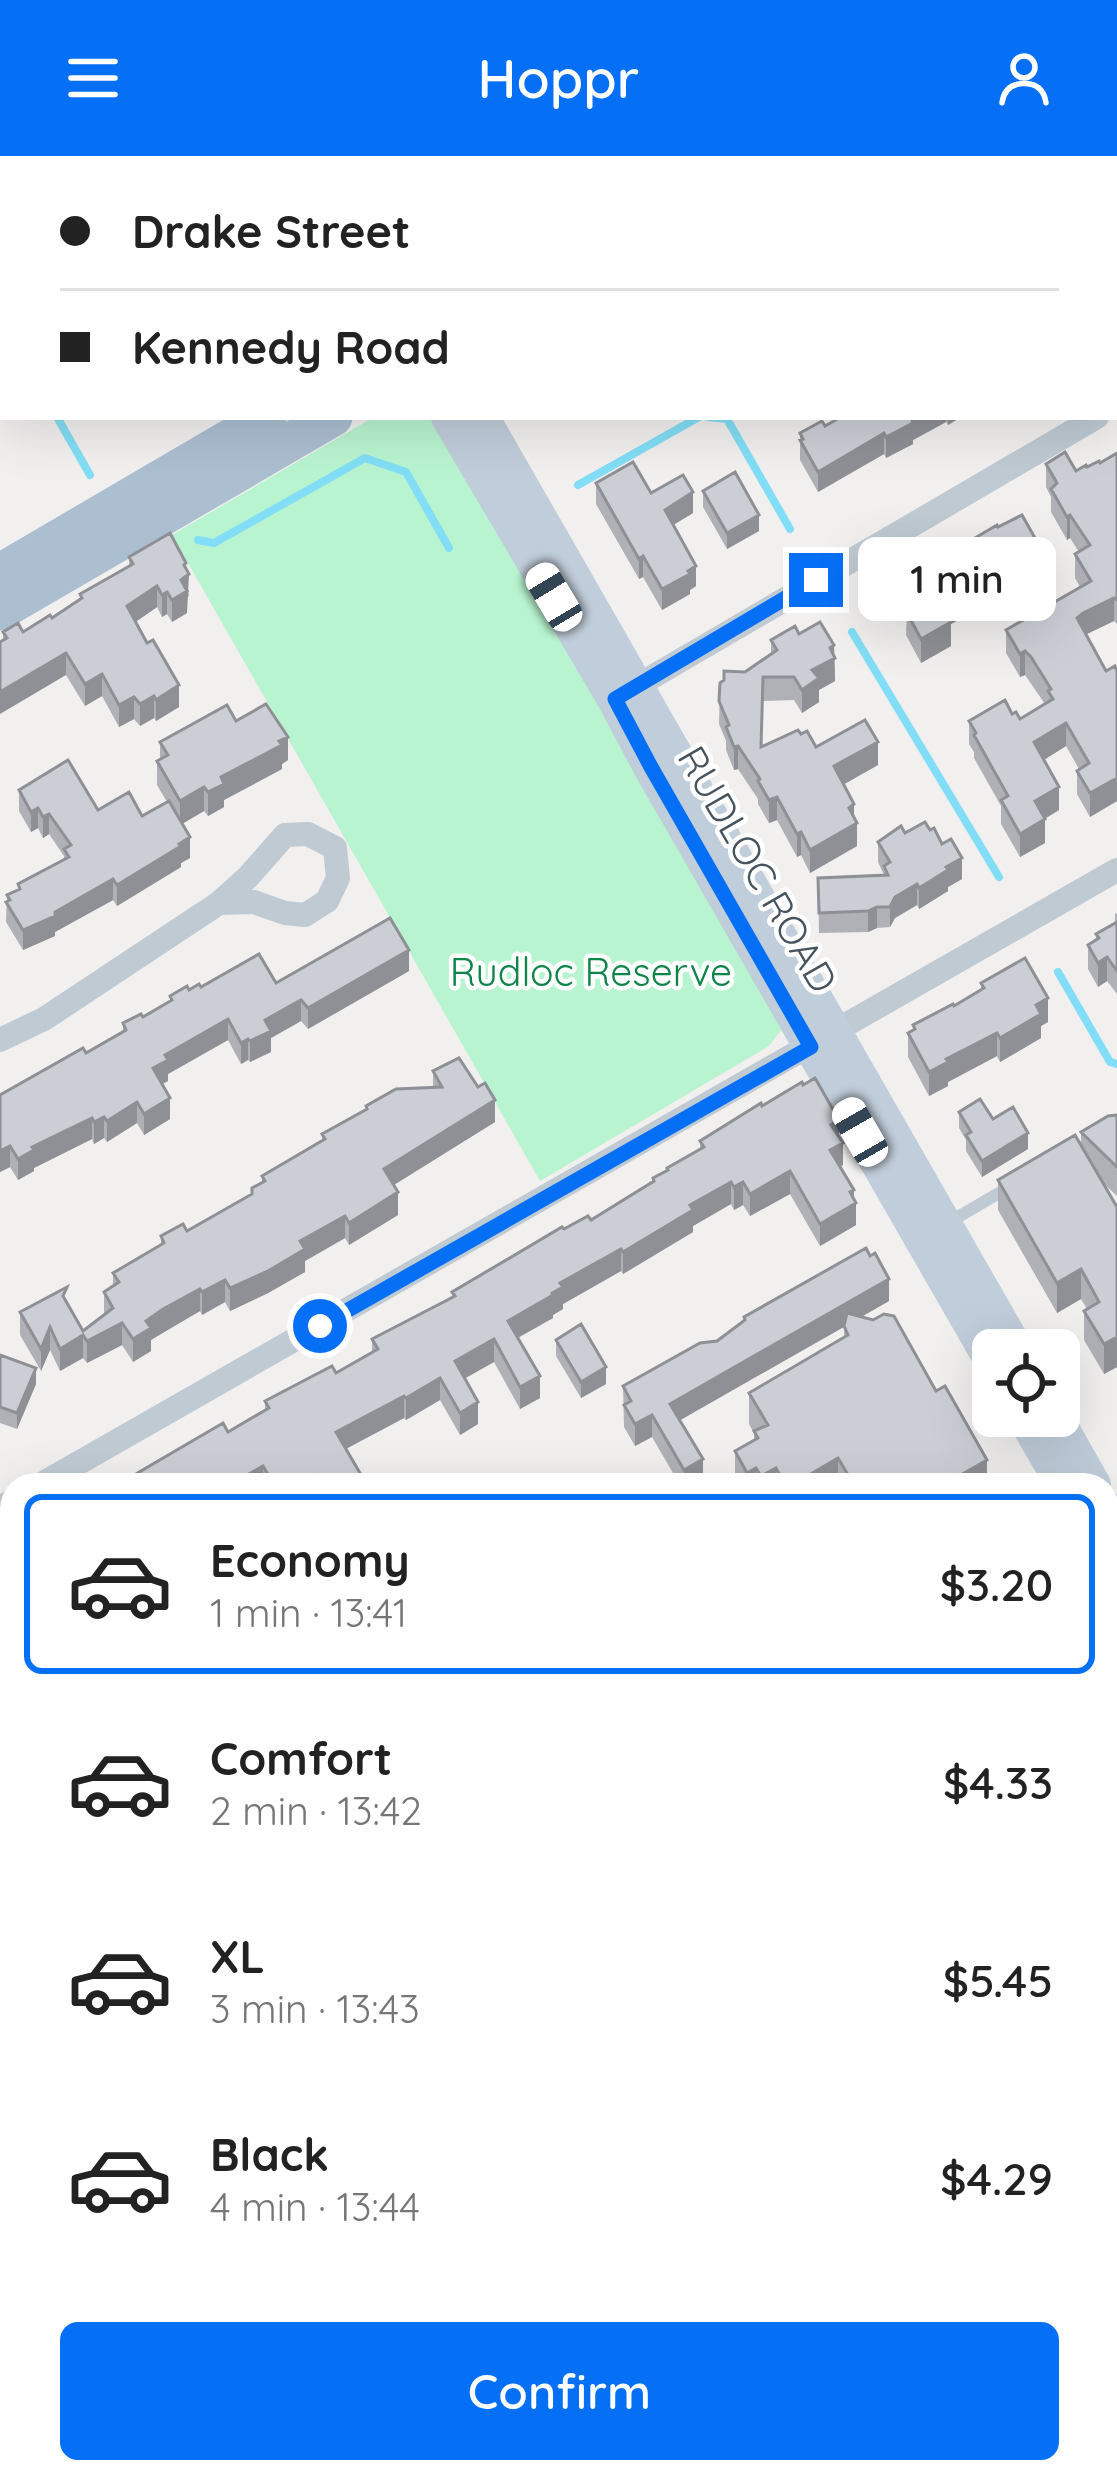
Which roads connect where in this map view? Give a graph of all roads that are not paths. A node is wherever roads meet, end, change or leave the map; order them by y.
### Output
1 (262, 420) edge
2 (328, 420) edge
3 (451, 420) edge
4 (483, 420) edge
5 (1092, 420) edge
6 (0, 573) edge
7 (0, 611) edge
8 (626, 692) junction
9 (1117, 870) edge
10 (219, 903) junction
11 (0, 1040) edge
12 (823, 1040) junction
13 (1025, 1178) edge
14 (945, 1225) junction
15 (975, 1329) edge
16 (1004, 1329) edge
17 (1036, 1437) edge
18 (1066, 1437) edge
19 (61, 1473) edge
20 (1057, 1473) edge
21 (1086, 1473) edge

1 - 6 main road
2 - 7 main road
3 - 8 main road, RUDLOC ROAD
4 - 8 main road, RUDLOC ROAD
5 - 8 street
8 - 12 main road, RUDLOC ROAD
9 - 12 street
10 - 10 street
10 - 11 street
12 - 14 main road, RUDLOC ROAD
12 - 15 main road, RUDLOC ROAD
12 - 19 street
13 - 14 lane
14 - 16 main road, RUDLOC ROAD
17 - 20 main road
18 - 21 main road

